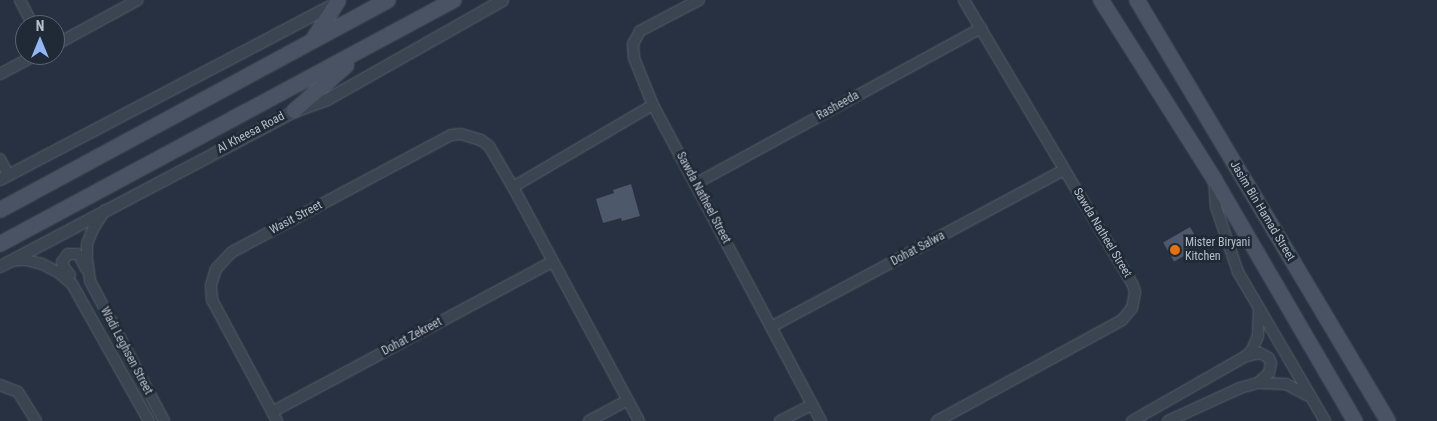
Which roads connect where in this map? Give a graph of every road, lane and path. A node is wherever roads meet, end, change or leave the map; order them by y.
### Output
1 (20, 0) edge
2 (138, 0) edge
3 (388, 0) edge
4 (454, 0) edge
5 (502, 0) edge
6 (699, 0) edge
7 (964, 0) edge
8 (1101, 0) edge
9 (1137, 0) edge
10 (340, 1) edge
11 (28, 15) edge
12 (981, 28) junction
13 (65, 39) edge
14 (313, 41) junction
15 (360, 51) junction
16 (17, 65) edge
17 (0, 74) edge
18 (653, 105) junction
19 (294, 111) junction
20 (0, 159) edge
21 (1064, 170) junction
22 (4, 177) edge
23 (1214, 179) junction
24 (695, 184) junction
25 (513, 187) junction
26 (0, 210) edge
27 (105, 210) junction
28 (0, 244) edge
29 (552, 262) junction
30 (5, 264) edge
31 (90, 281) junction
32 (78, 292) junction
33 (1259, 307) junction
34 (771, 328) junction
35 (1246, 356) junction
36 (1258, 383) junction
37 (0, 385) edge
38 (1308, 396) junction
39 (628, 400) junction
40 (811, 405) junction
41 (158, 411) junction
42 (275, 417) edge
43 (146, 420) edge
44 (943, 420) edge
45 (36, 421) edge
46 (164, 421) edge
47 (589, 421) edge
48 (639, 421) edge
49 (780, 421) edge
50 (821, 421) edge
51 (1132, 421) edge
52 (1168, 421) edge
53 (1325, 421) edge
54 (1355, 421) edge
55 (1388, 421) edge

1 - 11 street
2 - 13 street
3 - 14 main road
4 - 15 main road, Al Kheesa Road
5 - 19 street, Al Kheesa Road
6 - 18 street, Sawda Natheel Street
7 - 12 street, Sawda Natheel Street
8 - 23 main road, Jasim Bin Hamad Street
9 - 55 main road, Jasim Bin Hamad Street
10 - 14 main road
10 - 22 street
12 - 21 street, Sawda Natheel Street
12 - 24 street, Rasheeda
14 - 26 main road
15 - 19 main road
15 - 28 main road, Al Kheesa Road
16 - 17 street
18 - 24 street, Sawda Natheel Street
18 - 25 street
19 - 27 street, Al Kheesa Road
20 - 22 street
21 - 34 street, Dohat Salwa
21 - 44 street, Sawda Natheel Street
23 - 33 street, Jasim Bin Hamad Street
23 - 54 main road, Jasim Bin Hamad Street
24 - 34 street, Sawda Natheel Street
25 - 29 street, Wasit Street
25 - 42 street, Wasit Street
27 - 30 street, Al Kheesa Road
27 - 31 street, Wadi Leghsen Street
29 - 39 street, Wasit Street
29 - 42 street, Dohat Zekreet
30 - 32 street, Wadi Leghsen Street
31 - 32 street, Wadi Leghsen Street
31 - 41 street, Wadi Leghsen Street
32 - 43 street, Wadi Leghsen Street
33 - 35 street
33 - 38 street, Jasim Bin Hamad Street
34 - 40 street, Sawda Natheel Street
35 - 36 street
35 - 51 street
36 - 38 street
36 - 52 street
37 - 45 street
38 - 53 street, Jasim Bin Hamad Street
39 - 47 street
39 - 48 street, Wasit Street
40 - 49 street
40 - 50 street, Sawda Natheel Street
41 - 43 street
41 - 46 street, Wadi Leghsen Street

